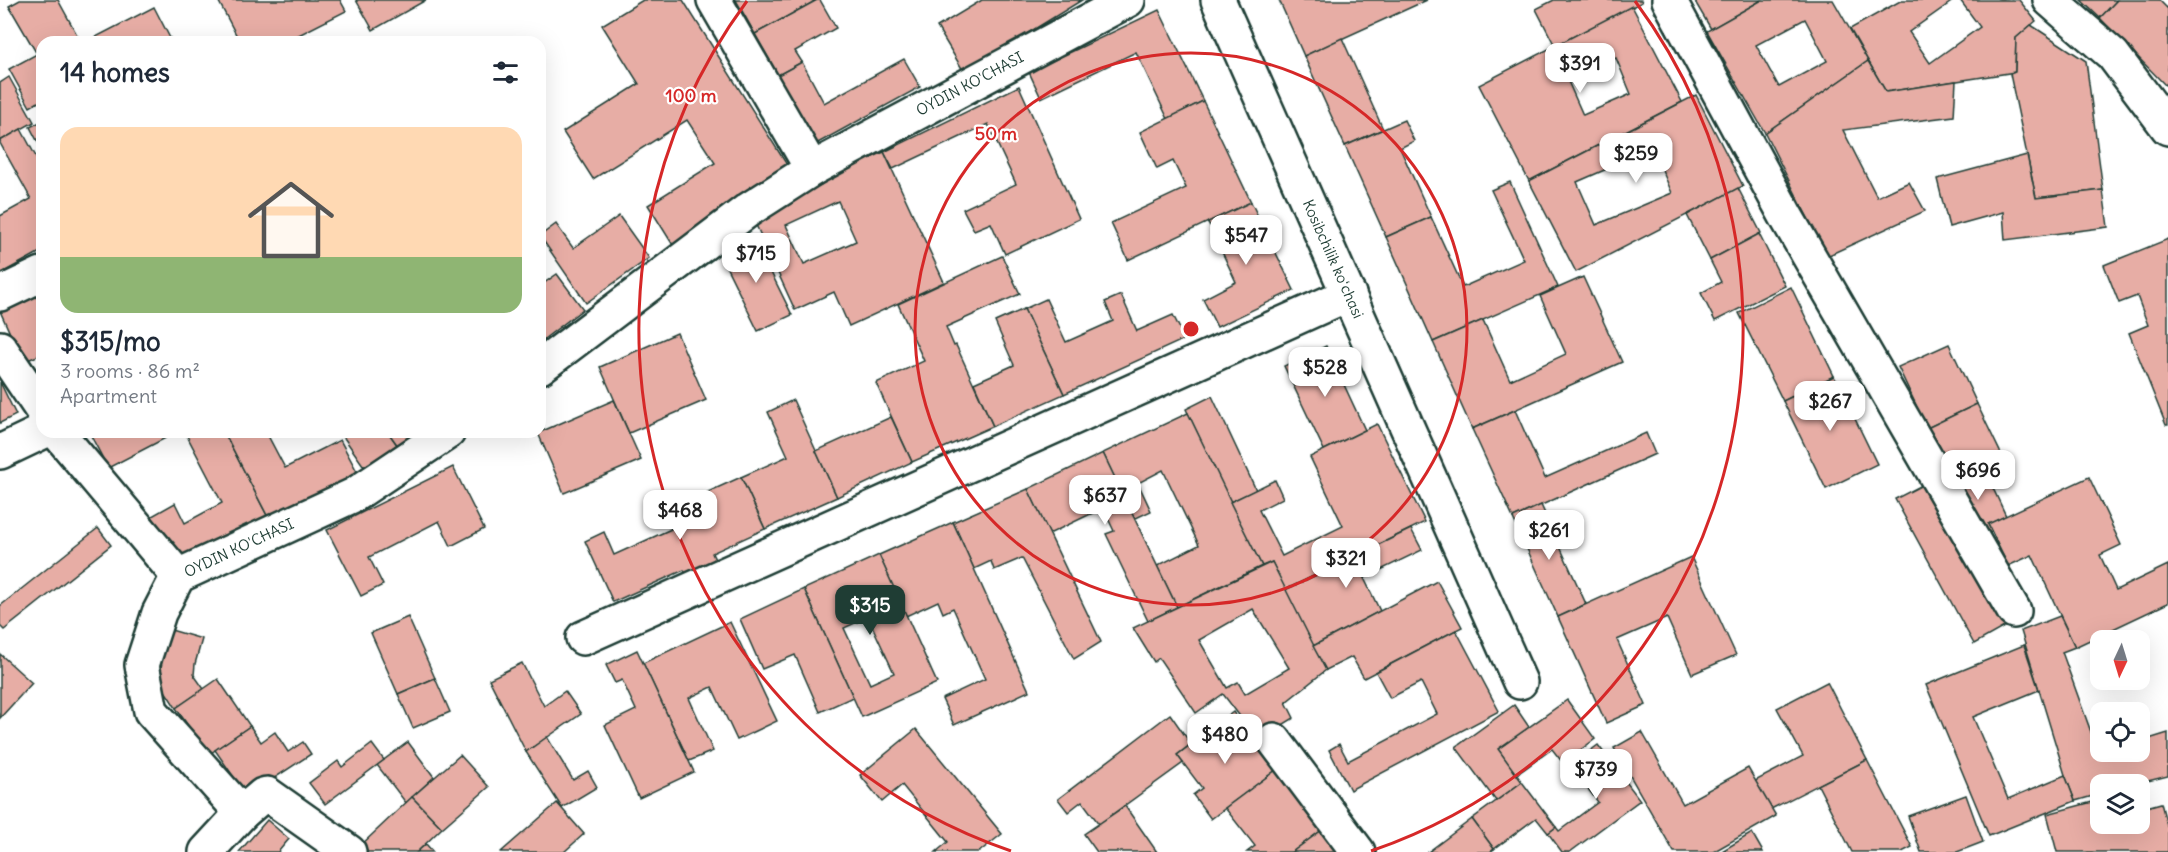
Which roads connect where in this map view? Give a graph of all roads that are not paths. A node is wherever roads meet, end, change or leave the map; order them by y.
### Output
1 (714, 0) edge
2 (1128, 0) edge
3 (1218, 0) edge
4 (1669, 0) edge
5 (2050, 0) edge
6 (2168, 128) edge
7 (812, 169) junction
8 (36, 277) edge
9 (0, 294) edge
10 (1349, 294) junction
11 (0, 348) edge
12 (546, 362) edge
13 (36, 401) edge
14 (36, 435) edge
15 (62, 438) edge
16 (438, 438) edge
17 (0, 452) edge
18 (178, 576) junction
19 (2014, 611) dead end
20 (583, 638) dead end
21 (1520, 682) dead end
22 (1274, 740) dead end
23 (242, 813) junction
24 (206, 852) edge
25 (349, 852) edge
26 (1358, 852) edge

1 - 7 street
2 - 7 street, OYDIN KO'CHASI
3 - 10 street, Kosibchilik koʻchasi
4 - 19 street
5 - 6 street
7 - 12 street, OYDIN KO'CHASI
8 - 9 street
10 - 20 street
10 - 21 street, Kosibchilik koʻchasi
11 - 13 street
14 - 17 street
15 - 18 street
16 - 18 street, OYDIN KO'CHASI
18 - 23 street, OYDIN KO'CHASI
22 - 26 street
23 - 24 street
23 - 25 street

